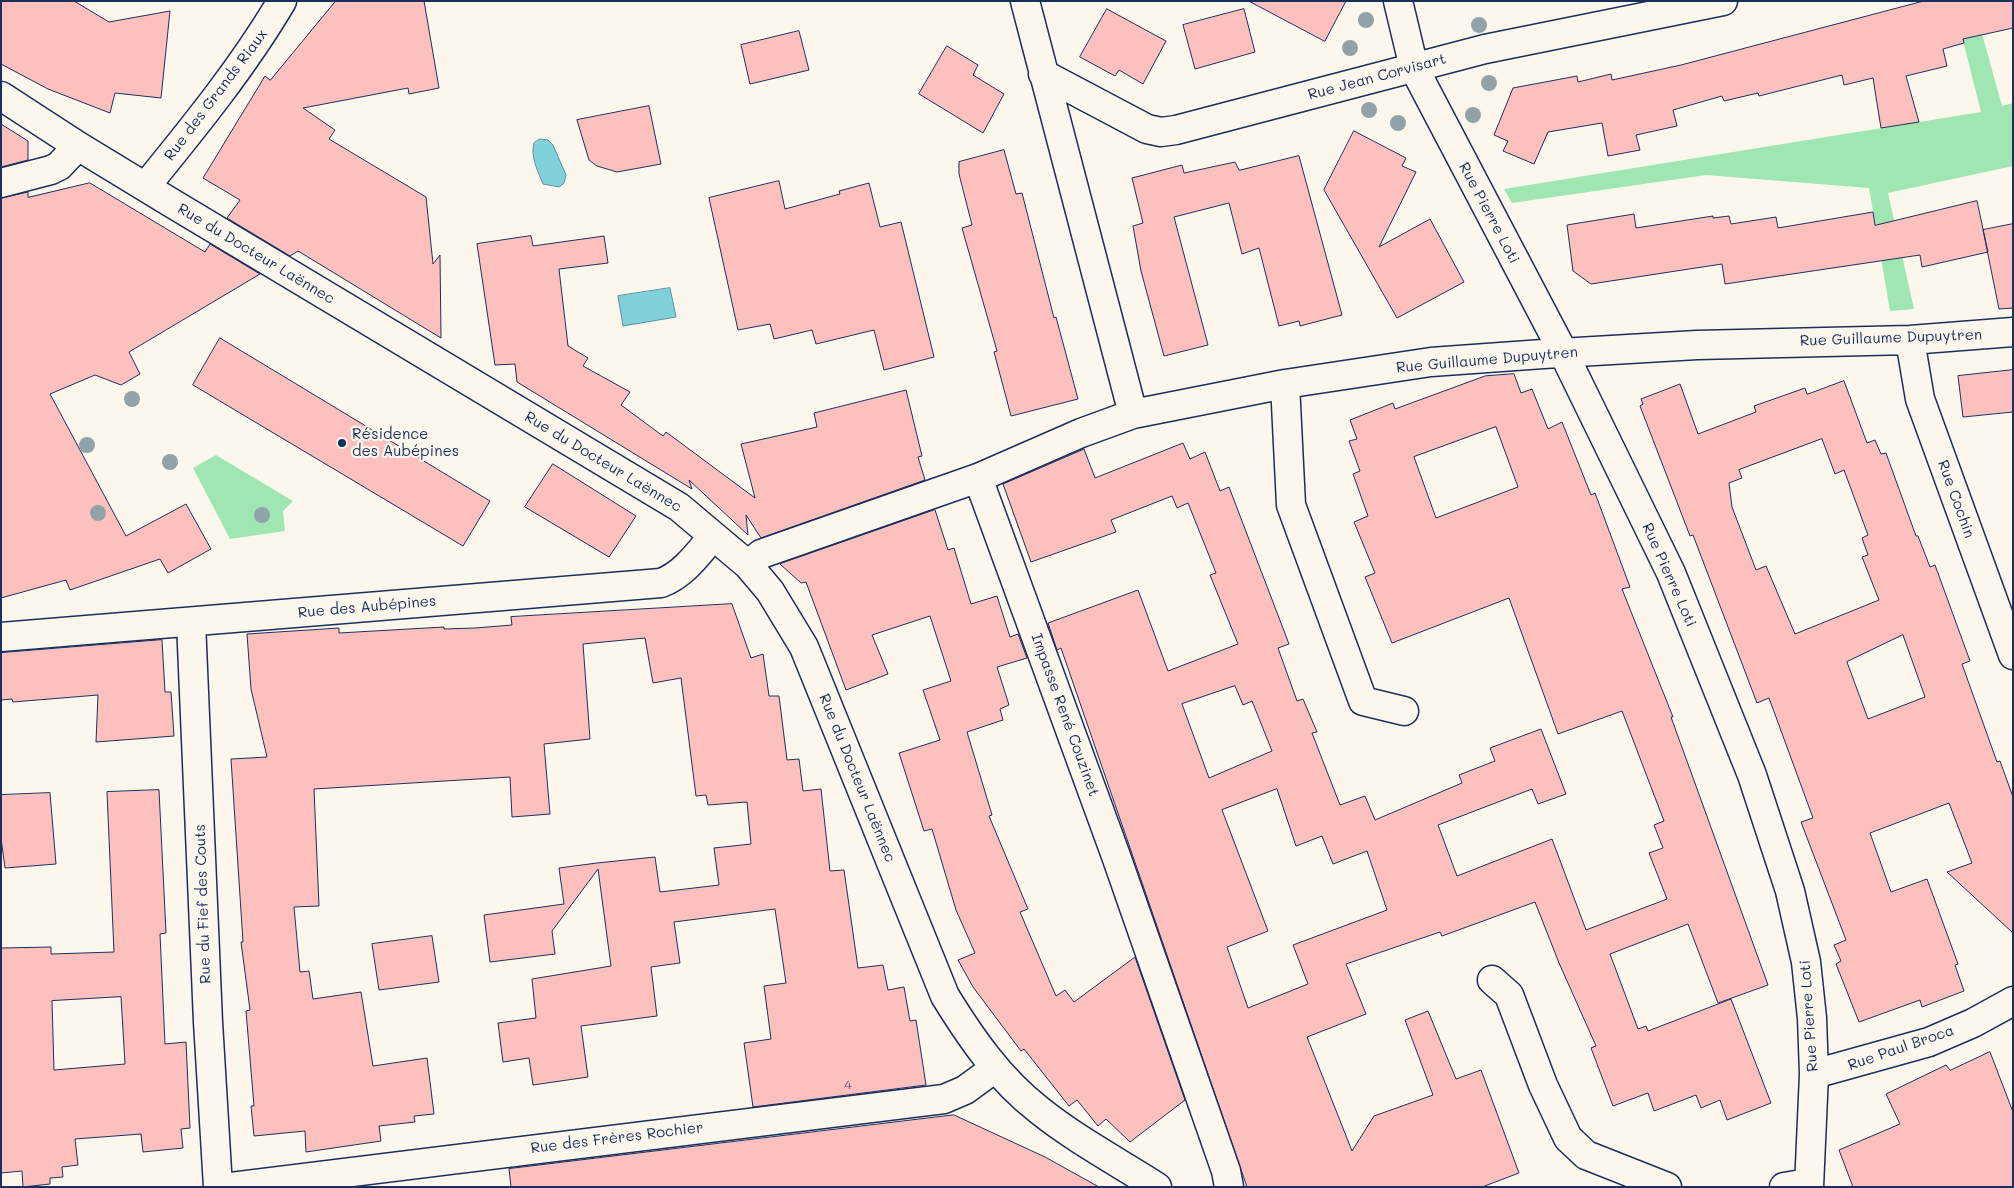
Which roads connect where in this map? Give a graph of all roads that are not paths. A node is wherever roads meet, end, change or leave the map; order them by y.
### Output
1 (282, 1) edge
2 (1025, 1) edge
3 (1398, 1) edge
4 (1723, 1) edge
5 (1414, 68) junction
6 (1043, 74) junction
7 (1, 96) edge
8 (78, 146) junction
9 (1, 183) edge
10 (146, 186) junction
11 (2013, 332) edge
12 (1910, 340) junction
13 (1563, 352) junction
14 (1285, 384) junction
15 (1133, 414) junction
16 (978, 478) junction
17 (713, 536) junction
18 (748, 565) junction
19 (191, 622) junction
20 (1, 636) edge
21 (2013, 655) edge
22 (1404, 711) dead end
23 (1492, 980) dead end
24 (2013, 1001) edge
25 (995, 1068) junction
26 (1814, 1074) junction
27 (1800, 1186) edge
28 (218, 1187) edge
29 (231, 1187) edge
30 (1157, 1187) edge
31 (1228, 1187) edge
32 (1667, 1187) edge

1 - 10 street, Rue des Grands Riaux
2 - 6 street
3 - 5 street, Rue Pierre Loti
4 - 5 street, Rue Jean Corvisart
5 - 6 street, Rue Jean Corvisart
5 - 13 street, Rue Pierre Loti
6 - 15 street
7 - 8 street, Rue du Docteur Laënnec
8 - 9 street
8 - 10 street, Rue du Docteur Laënnec
10 - 17 street, Rue du Docteur Laënnec
11 - 12 street, Rue Guillaume Dupuytren
12 - 13 street, Rue Guillaume Dupuytren
12 - 21 street, Rue Cochin
13 - 14 street, Rue Guillaume Dupuytren
13 - 26 street, Rue Pierre Loti
14 - 15 street, Rue Guillaume Dupuytren
14 - 22 street
15 - 16 street, Rue Guillaume Dupuytren
16 - 18 street
16 - 31 street, Impasse René Couzinet
17 - 18 street, Rue du Docteur Laënnec
17 - 19 street, Rue des Aubépines
18 - 25 street, Rue du Docteur Laënnec
19 - 20 street, Rue des Aubépines
19 - 28 street, Rue du Fief des Couts
23 - 32 street
24 - 26 street, Rue Paul Broca
25 - 29 street, Rue des Frères Rochier
25 - 30 street, Rue du Docteur Laënnec
26 - 27 street, Rue Pierre Loti

